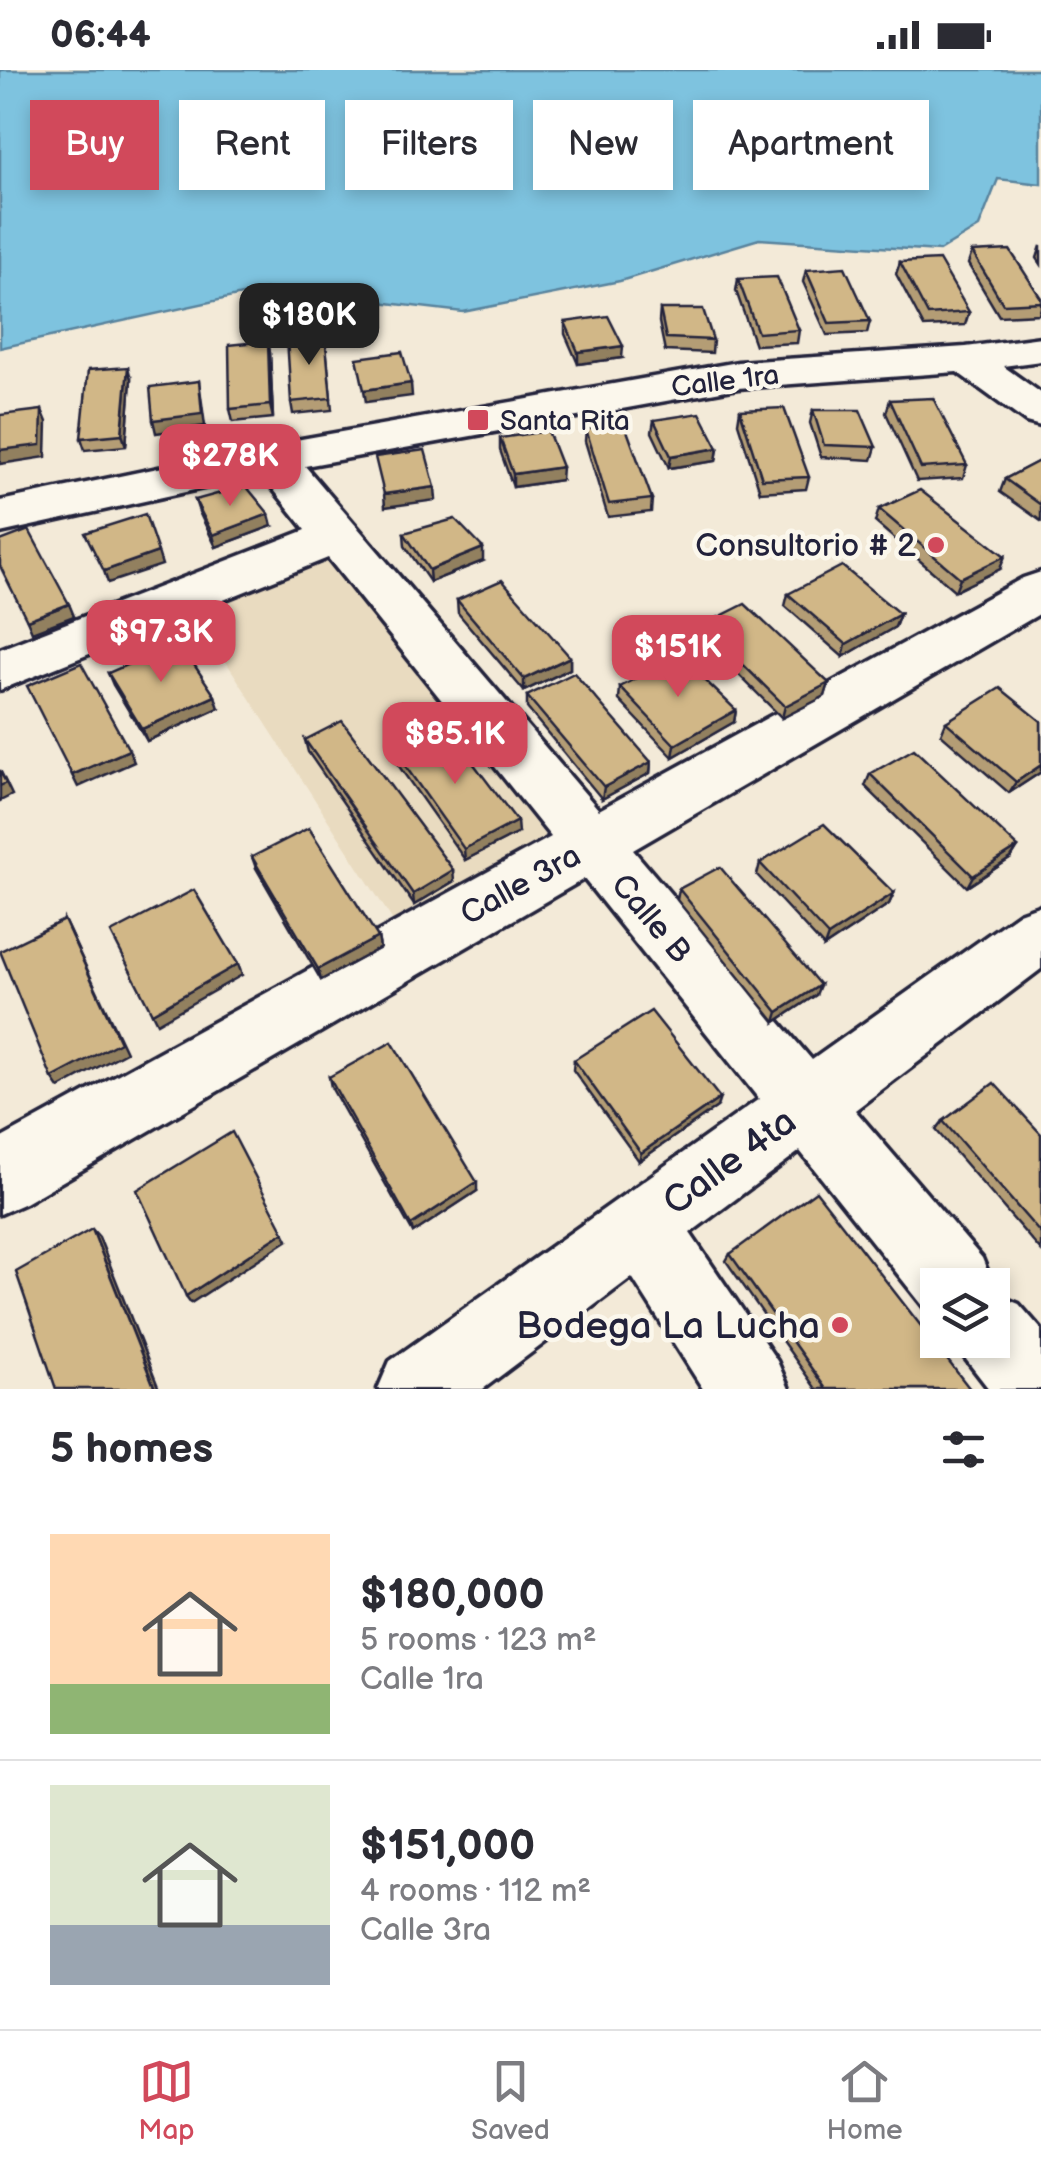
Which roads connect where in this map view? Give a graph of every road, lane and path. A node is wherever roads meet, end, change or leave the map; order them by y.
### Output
1 (1041, 350) edge
2 (966, 359) junction
3 (1041, 412) edge
4 (273, 458) junction
5 (0, 518) edge
6 (337, 536) junction
7 (1041, 590) edge
8 (0, 670) edge
9 (591, 844) junction
10 (1041, 933) edge
11 (806, 1105) junction
12 (0, 1178) edge
13 (641, 1225) junction
14 (940, 1268) edge
15 (1010, 1353) edge
16 (418, 1389) edge
17 (749, 1389) edge
18 (1040, 1389) edge

1 - 2 street, Calle 1ra
2 - 3 street
2 - 4 street, Calle 1ra
4 - 5 street, Calle 1ra
4 - 6 street, Calle B
6 - 8 street
6 - 9 street, Calle B
7 - 9 street, Calle 3ra
9 - 11 street, Calle B
9 - 12 street, Calle 3ra
10 - 11 street, Calle 4ta
11 - 13 street, Calle 4ta
11 - 14 street, Calle B
13 - 16 street, Calle 4ta
13 - 17 street
15 - 18 street

